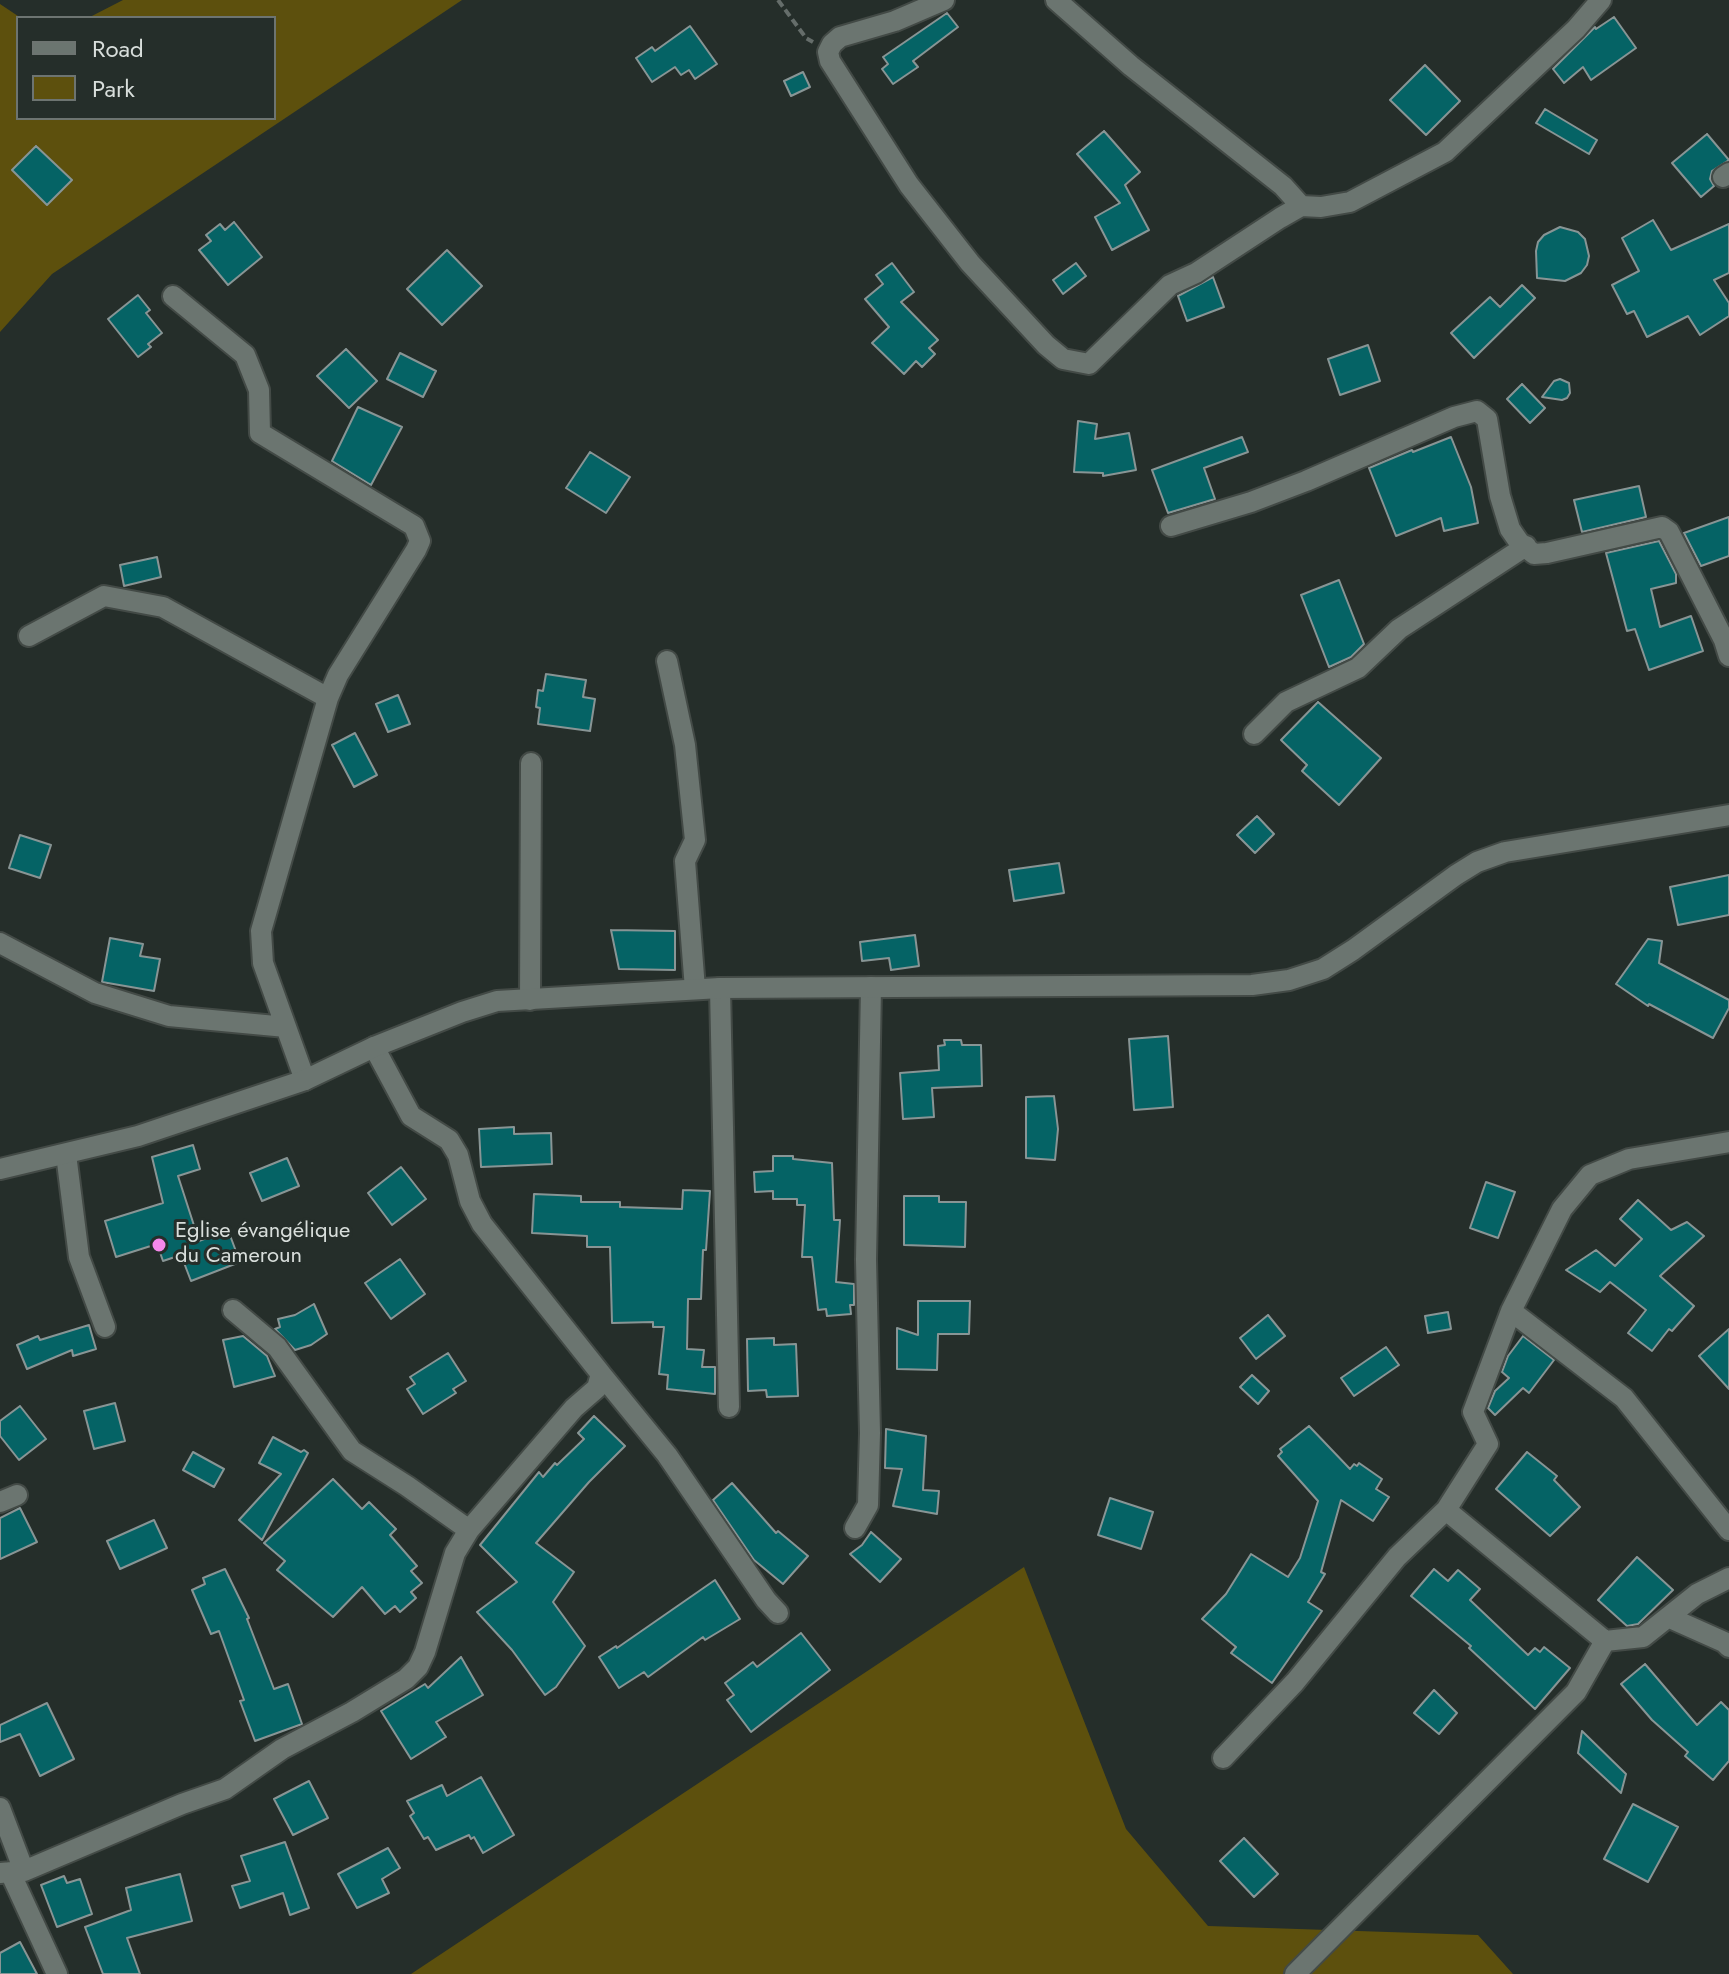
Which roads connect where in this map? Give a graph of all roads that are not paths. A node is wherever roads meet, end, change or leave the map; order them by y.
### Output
1 (944, 0) edge
2 (1056, 0) edge
3 (1601, 0) edge
4 (1301, 206) junction
5 (173, 296) dead end
6 (1171, 526) dead end
7 (1526, 546) junction
8 (29, 636) dead end
9 (1729, 656) edge
10 (667, 661) dead end
11 (328, 698) junction
12 (1254, 734) dead end
13 (531, 763) dead end
14 (1729, 815) edge
15 (0, 943) edge
16 (871, 987) junction
17 (720, 988) junction
18 (695, 989) junction
19 (530, 1000) junction
20 (286, 1027) junction
21 (374, 1047) junction
22 (305, 1080) junction
23 (1729, 1142) edge
24 (66, 1154) junction
25 (0, 1169) edge
26 (233, 1310) dead end
27 (1511, 1311) junction
28 (105, 1327) dead end
29 (601, 1374) junction
30 (729, 1407) dead end
31 (1446, 1510) junction
32 (855, 1528) dead end
33 (469, 1530) junction
34 (1729, 1530) edge
35 (1729, 1578) edge
36 (778, 1613) dead end
37 (1668, 1617) junction
38 (1605, 1641) junction
39 (1729, 1647) edge
40 (1223, 1758) dead end
41 (0, 1808) edge
42 (11, 1872) edge
43 (57, 1974) edge
44 (1295, 1974) edge

1 - 4 street
2 - 4 street
3 - 4 street
5 - 11 street
6 - 7 street
7 - 9 street
7 - 12 street
8 - 11 street
10 - 18 street
11 - 20 street
13 - 19 street
14 - 16 street
15 - 20 street
16 - 17 street
16 - 32 street
17 - 18 street
17 - 30 street
18 - 19 street
19 - 21 street
20 - 22 street
21 - 22 street
21 - 29 street
22 - 24 street
23 - 27 street
24 - 25 street
24 - 28 street
26 - 33 street
27 - 31 street
27 - 34 street
29 - 33 street
29 - 36 street
31 - 38 street
31 - 40 street
33 - 42 street
35 - 37 street
37 - 38 street
37 - 39 street
38 - 44 street
41 - 42 street
42 - 43 street

